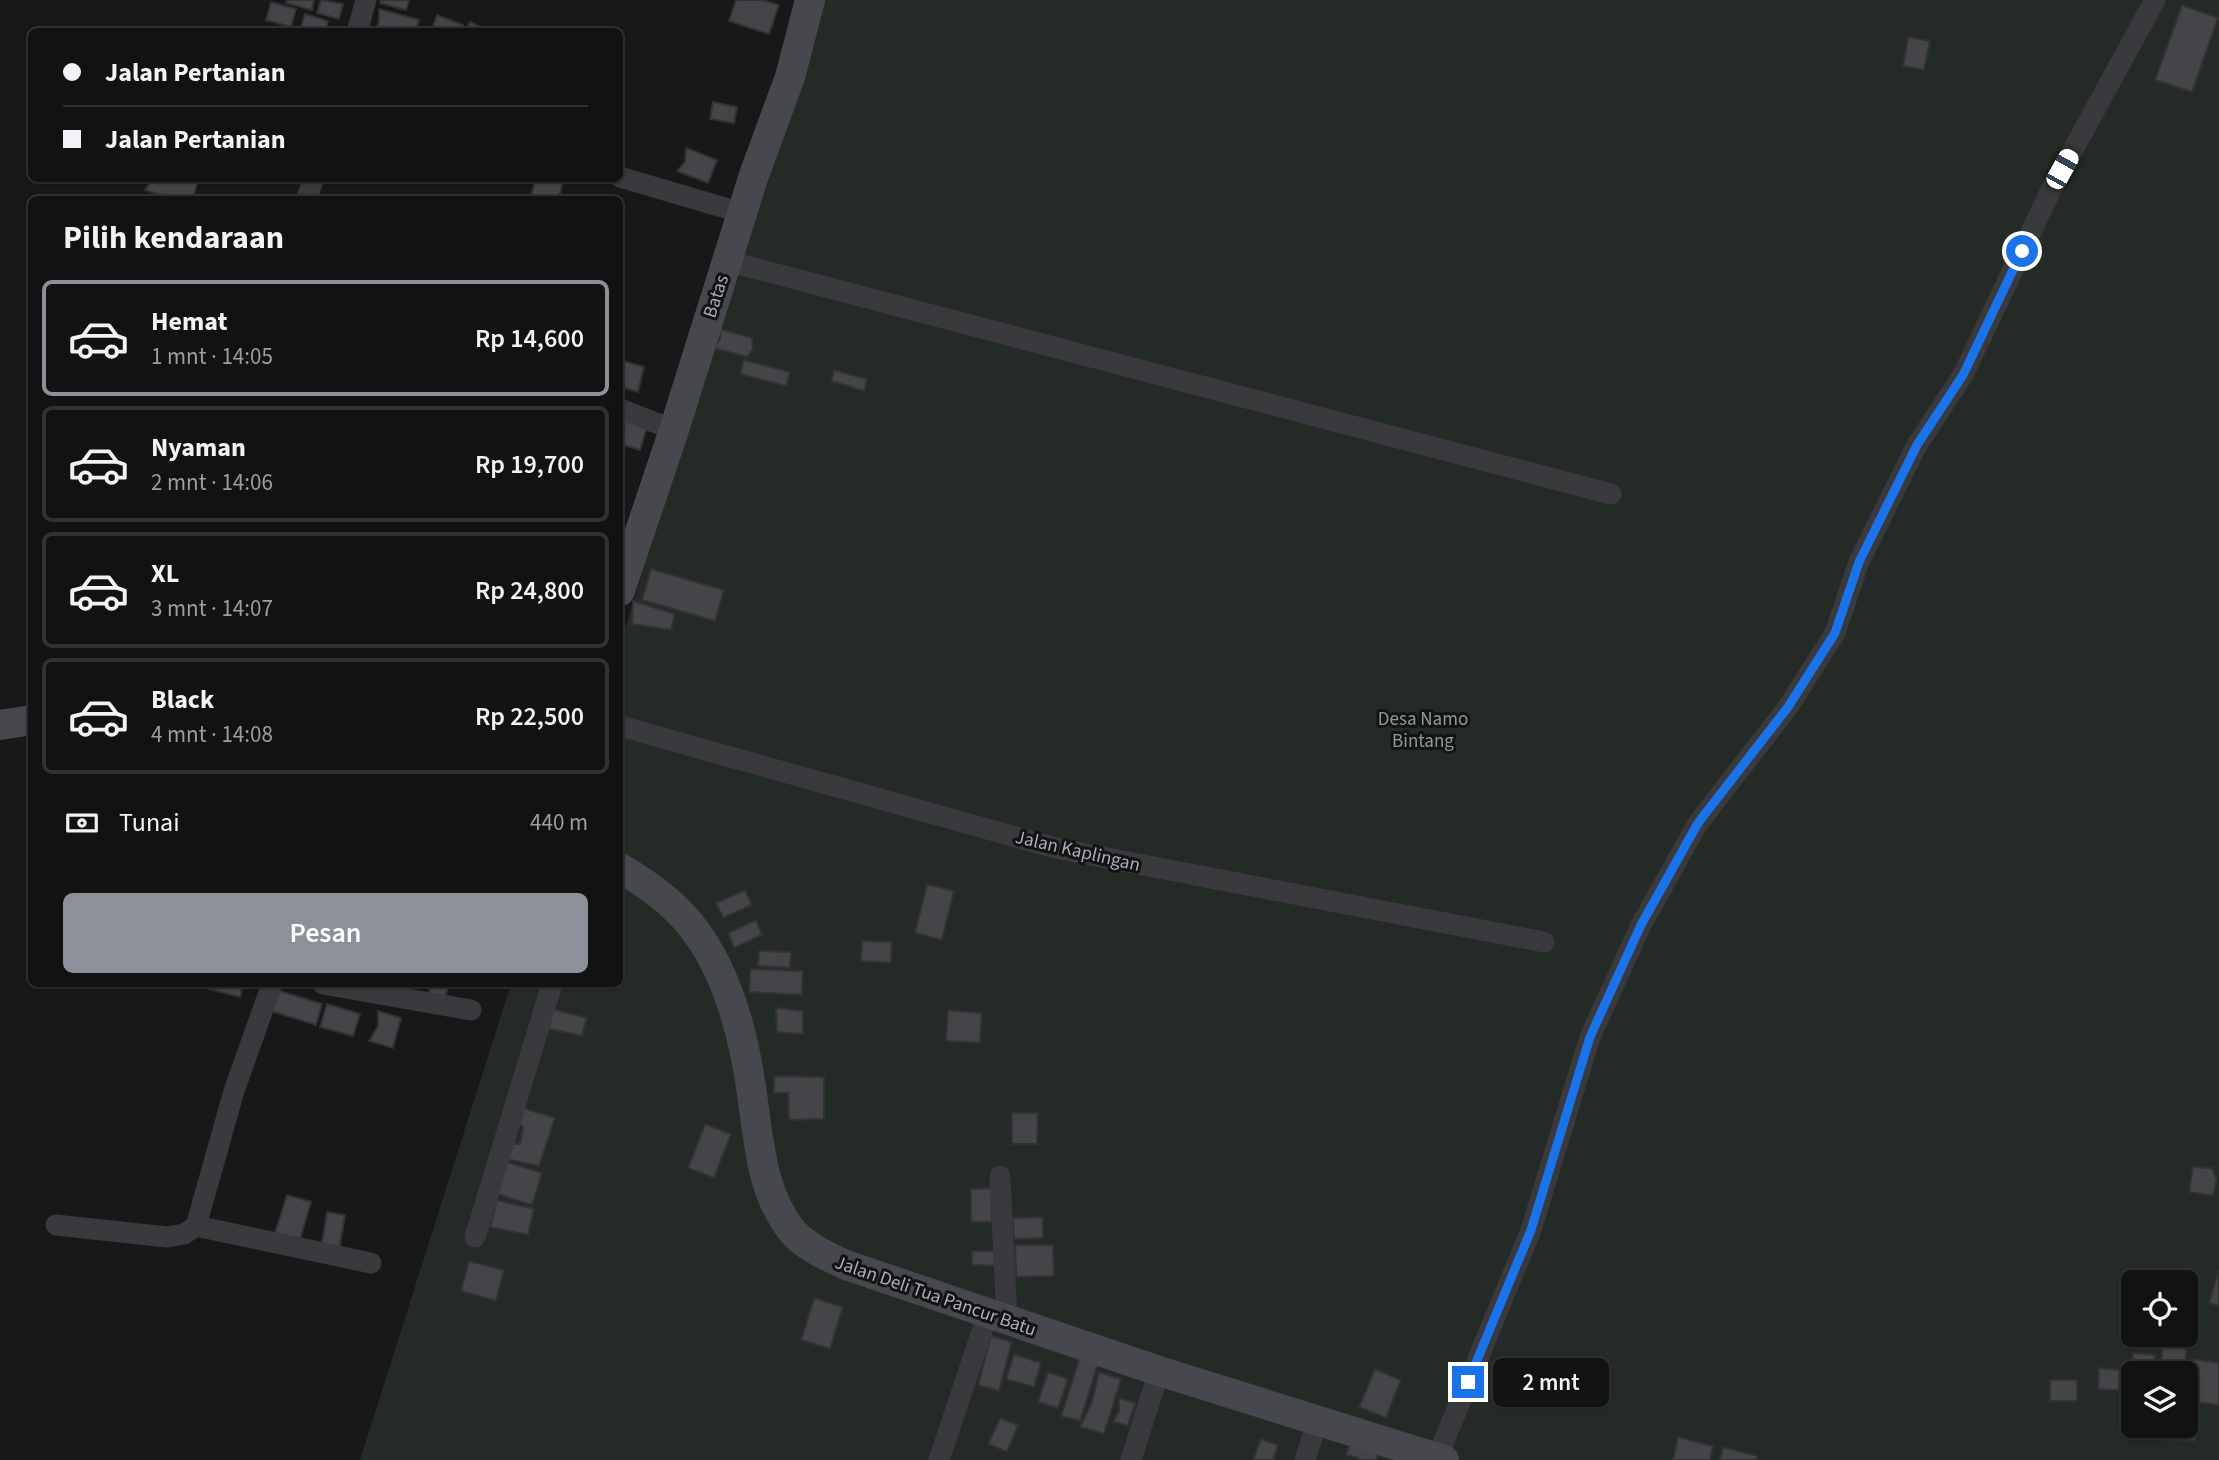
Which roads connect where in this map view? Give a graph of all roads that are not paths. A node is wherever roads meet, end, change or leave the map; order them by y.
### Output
1 (810, 0) edge
2 (2155, 0) edge
3 (364, 1) edge
4 (358, 28) edge
5 (623, 178) edge
6 (742, 213) junction
7 (727, 261) junction
8 (623, 410) edge
9 (674, 430) junction
10 (1611, 494) dead end
11 (623, 582) edge
12 (28, 720) edge
13 (0, 724) edge
14 (623, 727) edge
15 (623, 870) edge
16 (1544, 942) dead end
17 (271, 987) edge
18 (340, 987) edge
19 (551, 987) edge
20 (471, 1010) dead end
21 (1000, 1176) dead end
22 (55, 1225) dead end
23 (196, 1226) junction
24 (475, 1237) dead end
25 (371, 1263) dead end
26 (997, 1317) junction
27 (1159, 1371) junction
28 (1318, 1420) junction
29 (1441, 1459) edge
30 (939, 1460) edge
31 (1131, 1460) edge
32 (1305, 1460) edge

1 - 6 main road, Batas
2 - 29 street
3 - 4 street
5 - 6 street
6 - 7 main road, Batas
7 - 9 main road, Batas
7 - 10 street
8 - 9 street
9 - 11 main road, Batas
12 - 13 main road
14 - 16 street, Jalan Kaplingan
15 - 26 main road, Jalan Deli Tua Pancur Batu
17 - 23 street
18 - 20 street
19 - 24 street
21 - 26 street
22 - 23 street
23 - 25 street
26 - 27 main road, Jalan Deli Tua Pancur Batu
26 - 30 street
27 - 28 main road, Jalan Deli Tua Pancur Batu
27 - 31 street
28 - 29 main road, Jalan Deli Tua Pancur Batu
28 - 32 street

